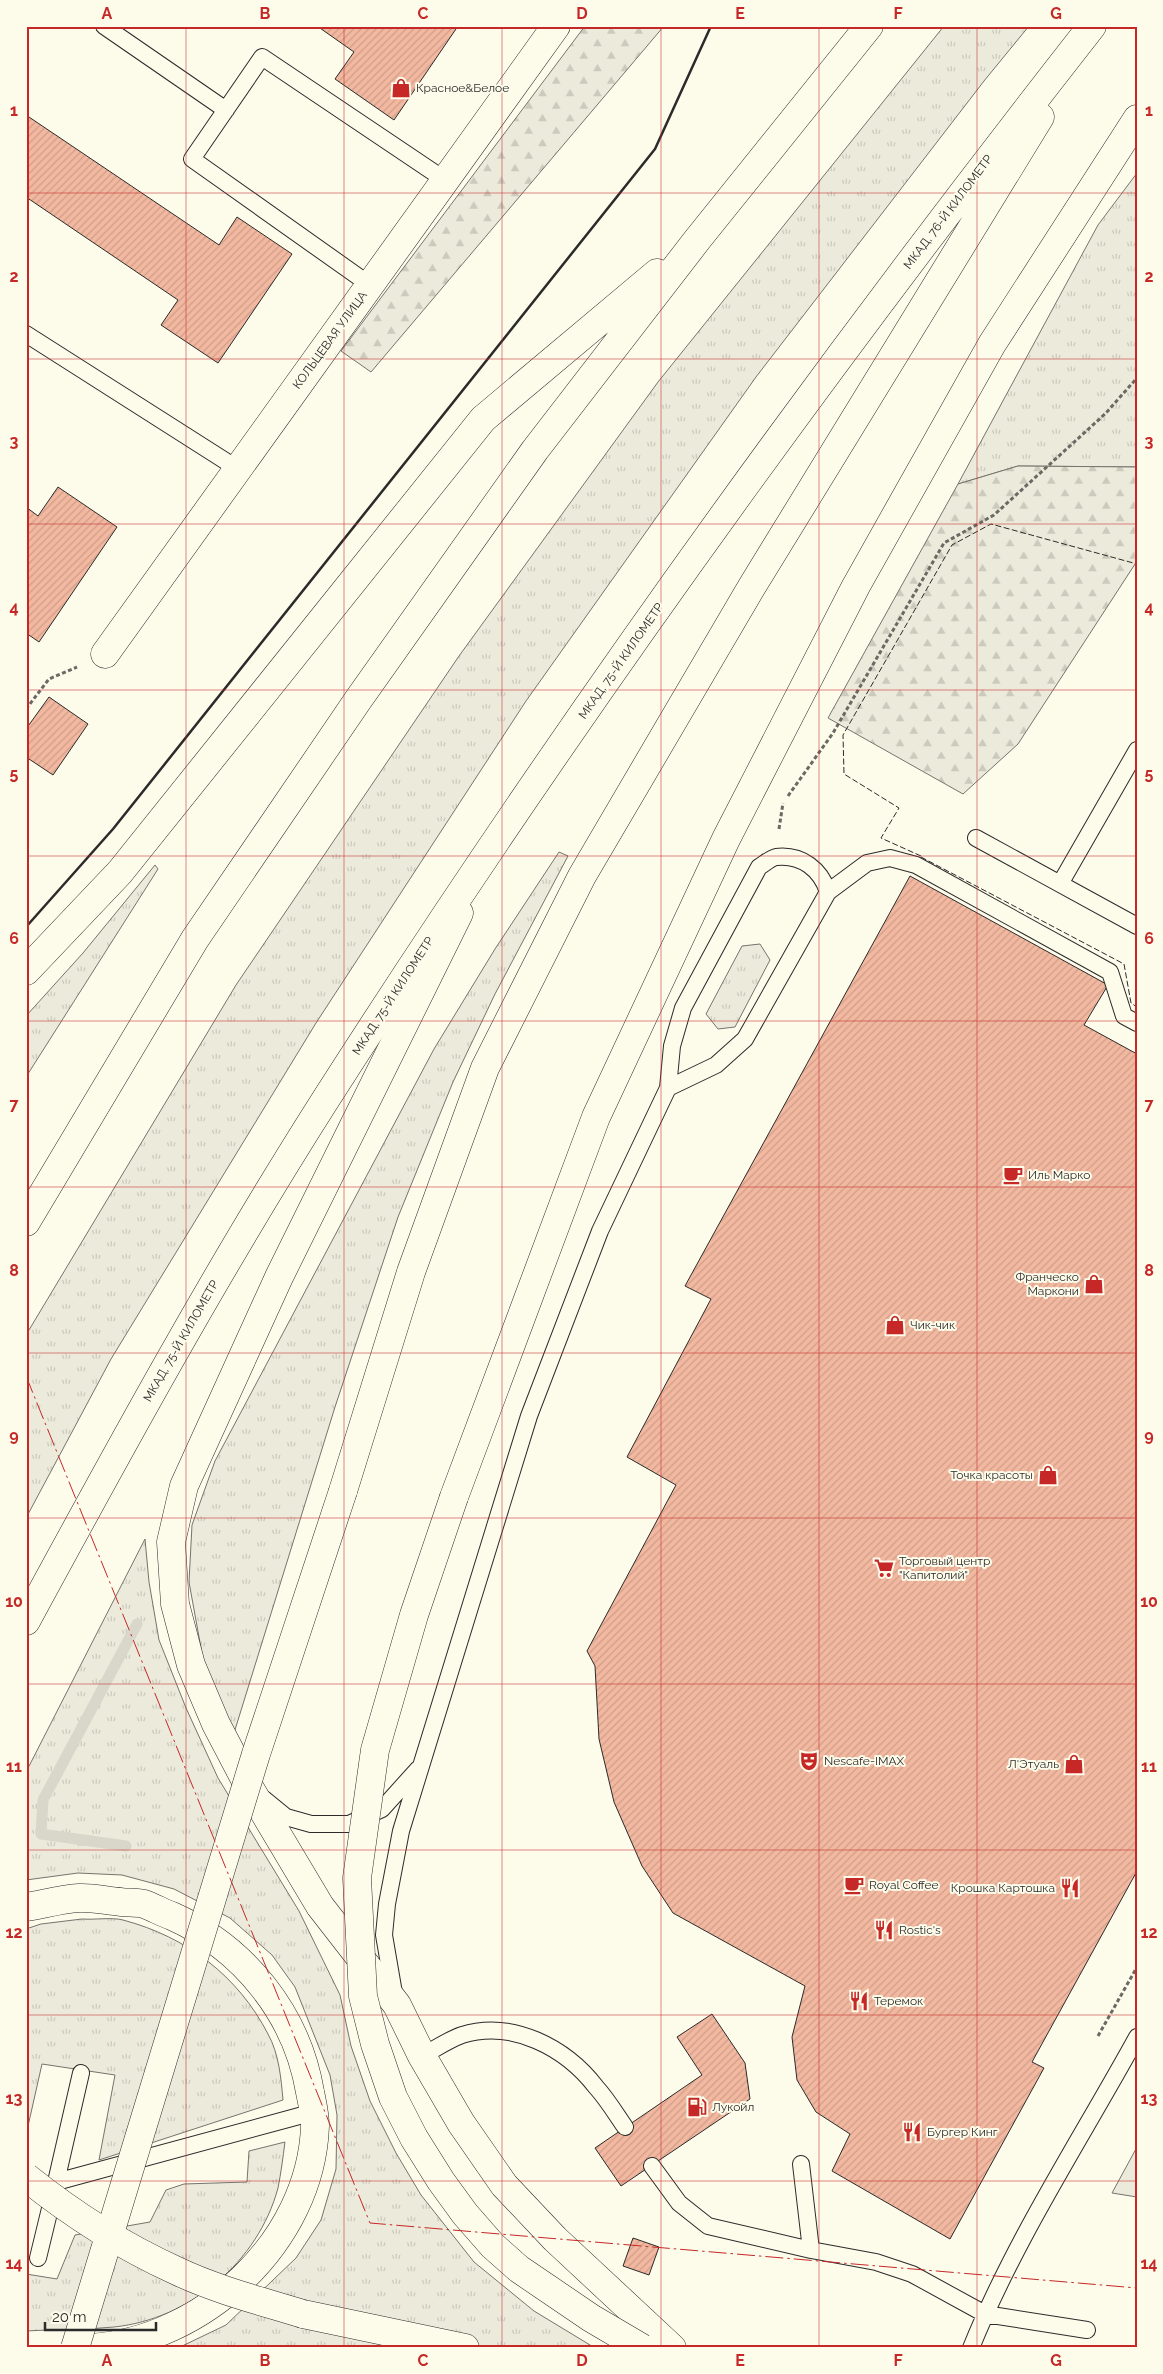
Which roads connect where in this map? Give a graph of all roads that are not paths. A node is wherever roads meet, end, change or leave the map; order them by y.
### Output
1 (104, 26) edge
2 (870, 26) edge
3 (1094, 26) edge
4 (552, 28) edge
5 (226, 110) junction
6 (1137, 119) edge
7 (445, 180) junction
8 (697, 240) junction
9 (370, 285) junction
10 (26, 334) edge
11 (806, 400) joint
12 (238, 469) junction
13 (105, 654) road end
14 (1137, 750) edge
15 (976, 838) dead end
16 (493, 843) junction
17 (1060, 884) junction
18 (828, 892) junction
19 (1137, 926) edge
20 (26, 972) edge
21 (1137, 1023) edge
22 (668, 1088) junction
23 (26, 1222) edge
24 (26, 1621) edge
25 (421, 1765) junction
26 (249, 1787) junction
27 (26, 1907) edge
28 (397, 2005) junction
29 (1137, 2036) edge
30 (422, 2056) junction
31 (82, 2073) dead end
32 (314, 2112) junction
33 (625, 2127) dead end
34 (801, 2164) dead end
35 (652, 2166) dead end
36 (26, 2176) edge
37 (56, 2182) junction
38 (811, 2250) junction
39 (38, 2258) dead end
40 (985, 2314) junction
41 (1087, 2330) dead end
42 (74, 2348) edge
43 (90, 2348) edge
44 (465, 2348) edge
45 (642, 2348) edge
46 (672, 2348) edge
47 (971, 2348) edge

1 - 5 lane
2 - 8 main road
3 - 11 main road, МКАД, 76-Й КИЛОМЕТР
3 - 42 main road, bridge
4 - 7 main road, КОЛЬЦЕВАЯ УЛИЦА
5 - 7 lane
5 - 9 lane
6 - 45 main road, bridge
7 - 9 main road, КОЛЬЦЕВАЯ УЛИЦА
8 - 20 main road
8 - 23 main road
9 - 12 main road, КОЛЬЦЕВАЯ УЛИЦА
10 - 12 lane
11 - 16 main road, МКАД, 75-Й КИЛОМЕТР
12 - 13 main road, КОЛЬЦЕВАЯ УЛИЦА
14 - 17 lane
15 - 17 lane
16 - 24 main road, МКАД, 75-Й КИЛОМЕТР
16 - 26 main road
17 - 19 lane
18 - 21 lane
18 - 22 lane
18 - 22 lane
22 - 25 lane
25 - 26 lane
25 - 28 lane
26 - 28 main road
27 - 32 main road
28 - 30 main road
29 - 40 lane
30 - 33 lane
30 - 46 main road
31 - 37 lane
32 - 37 lane
32 - 43 main road
34 - 38 lane
35 - 38 lane
36 - 44 main road, bridge
37 - 39 lane
38 - 40 lane
40 - 41 lane
40 - 47 lane

